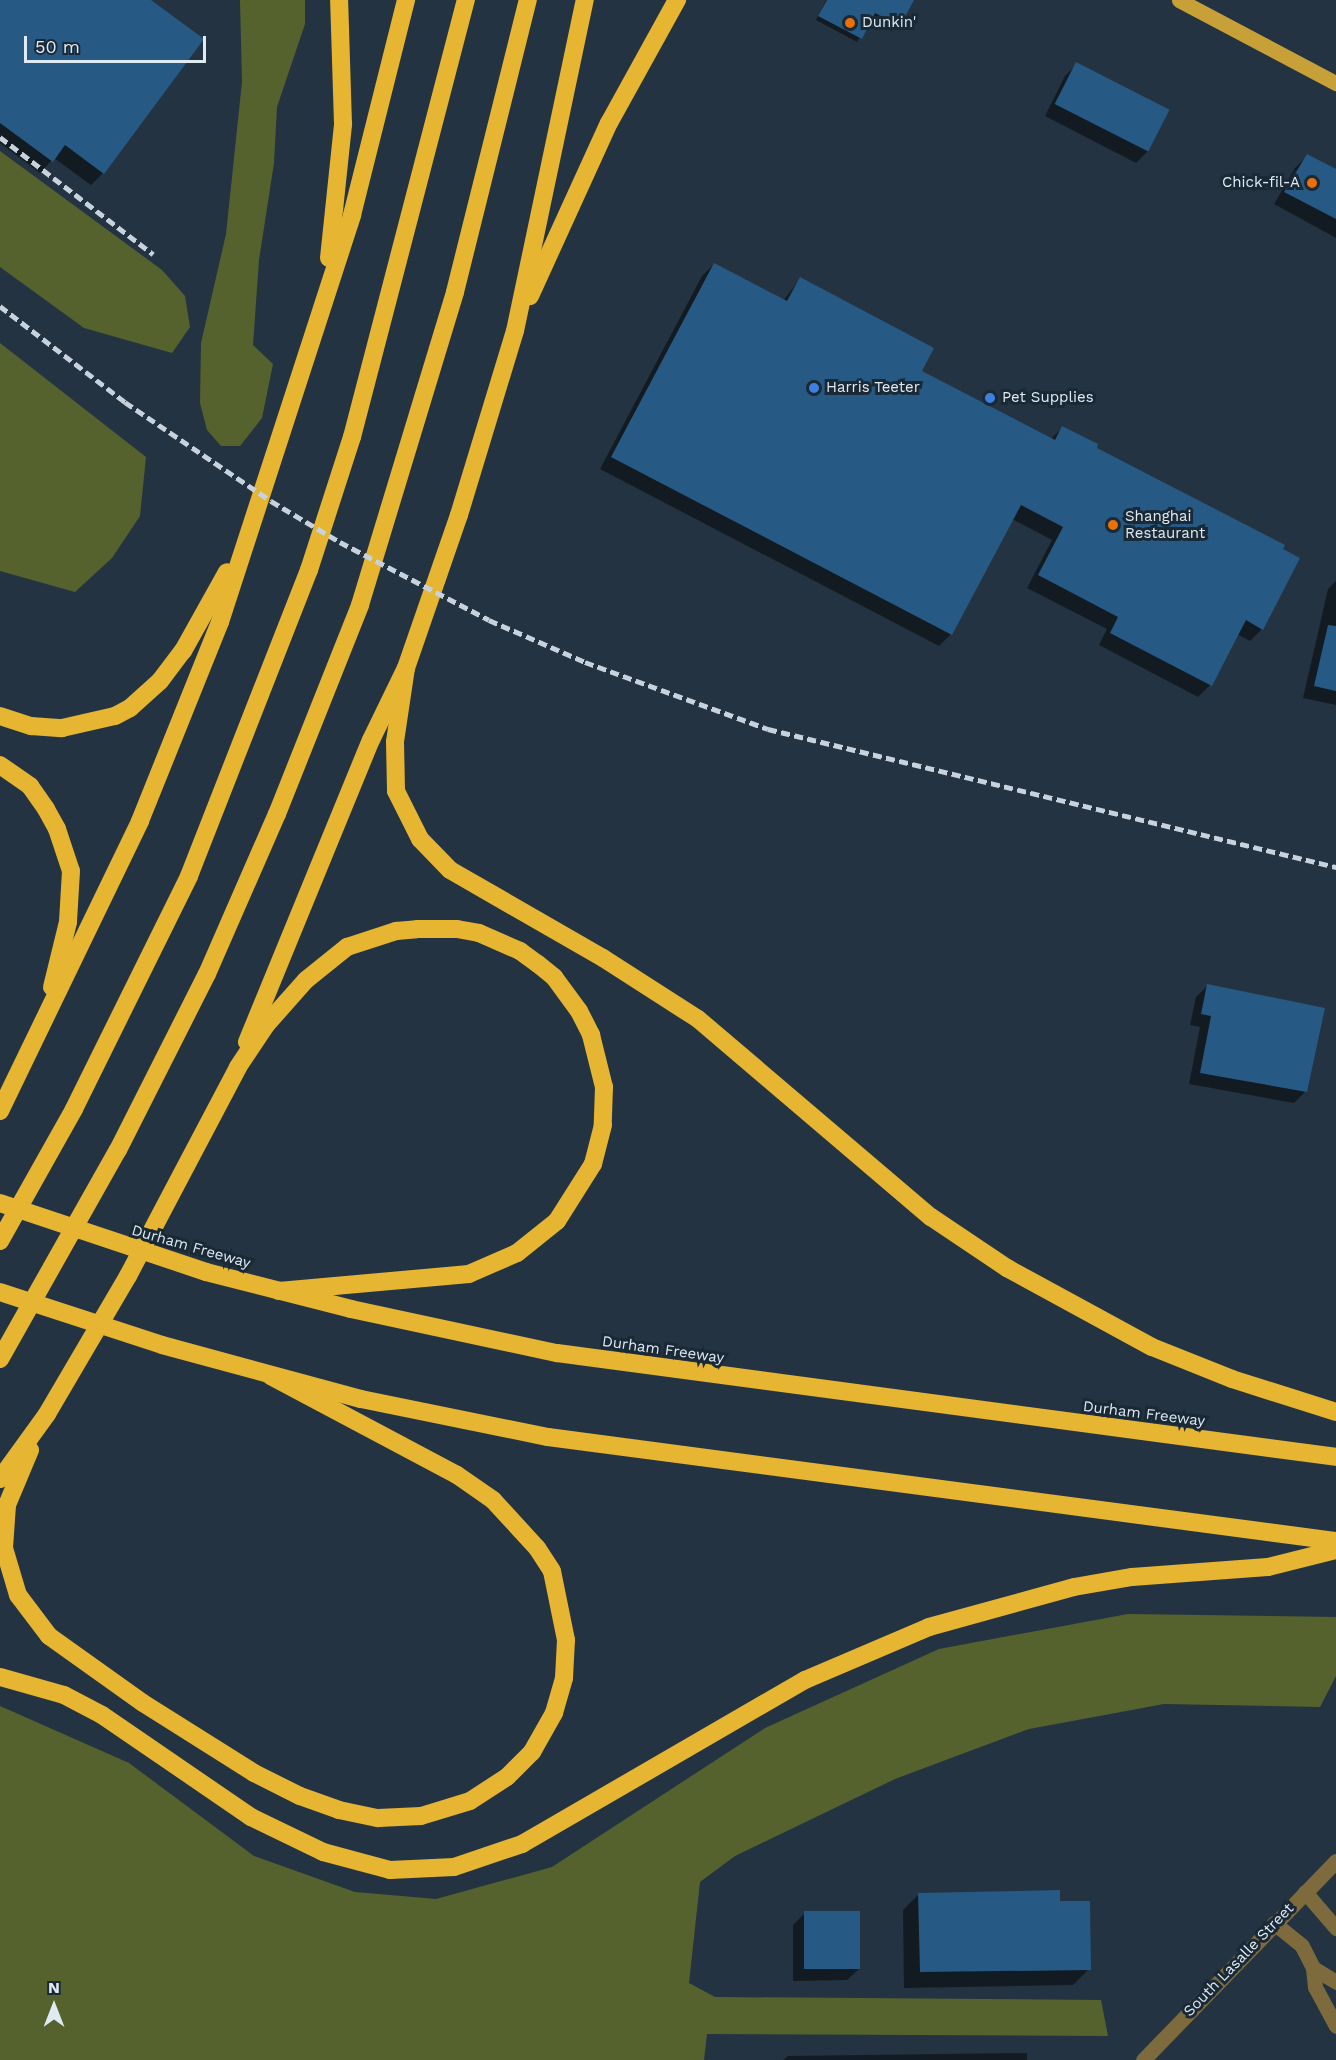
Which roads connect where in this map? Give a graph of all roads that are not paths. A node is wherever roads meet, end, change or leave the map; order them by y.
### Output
1 (339, 0) edge
2 (406, 0) edge
3 (466, 0) edge
4 (528, 0) edge
5 (585, 0) edge
6 (677, 0) edge
7 (1179, 0) edge
8 (1336, 83) edge
9 (324, 299) junction
10 (515, 331) junction
11 (251, 526) junction
12 (406, 668) junction
13 (0, 716) edge
14 (0, 765) edge
15 (43, 1024) junction
16 (238, 1067) junction
17 (0, 1111) edge
18 (0, 1203) edge
19 (0, 1241) edge
20 (279, 1291) junction
21 (0, 1292) edge
22 (0, 1359) edge
23 (271, 1376) junction
24 (1336, 1412) edge
25 (47, 1414) junction
26 (1336, 1457) edge
27 (0, 1479) edge
28 (1336, 1541) edge
29 (1336, 1550) edge
30 (0, 1677) edge
31 (1336, 1861) edge
32 (1305, 1892) junction
33 (1274, 1923) junction
34 (1336, 1928) edge
35 (1313, 1968) junction
36 (1336, 1982) edge
37 (1336, 2026) edge
38 (1143, 2060) edge

1 - 9 highway
2 - 9 highway
3 - 19 highway
4 - 22 highway
5 - 10 highway
6 - 10 highway
7 - 8 main road
9 - 11 highway
10 - 12 highway
11 - 13 highway
11 - 15 highway
12 - 16 highway
12 - 24 highway
14 - 15 highway
15 - 17 highway
16 - 20 highway
16 - 25 highway
18 - 20 highway, Durham Freeway, bridge
20 - 26 highway, Durham Freeway
21 - 23 highway, bridge
23 - 25 highway
23 - 28 highway
25 - 27 highway
29 - 30 highway
31 - 32 street, South Lasalle Street
32 - 33 street, South Lasalle Street
32 - 34 street
33 - 35 street
33 - 38 street, South Lasalle Street
35 - 36 street
35 - 37 street

